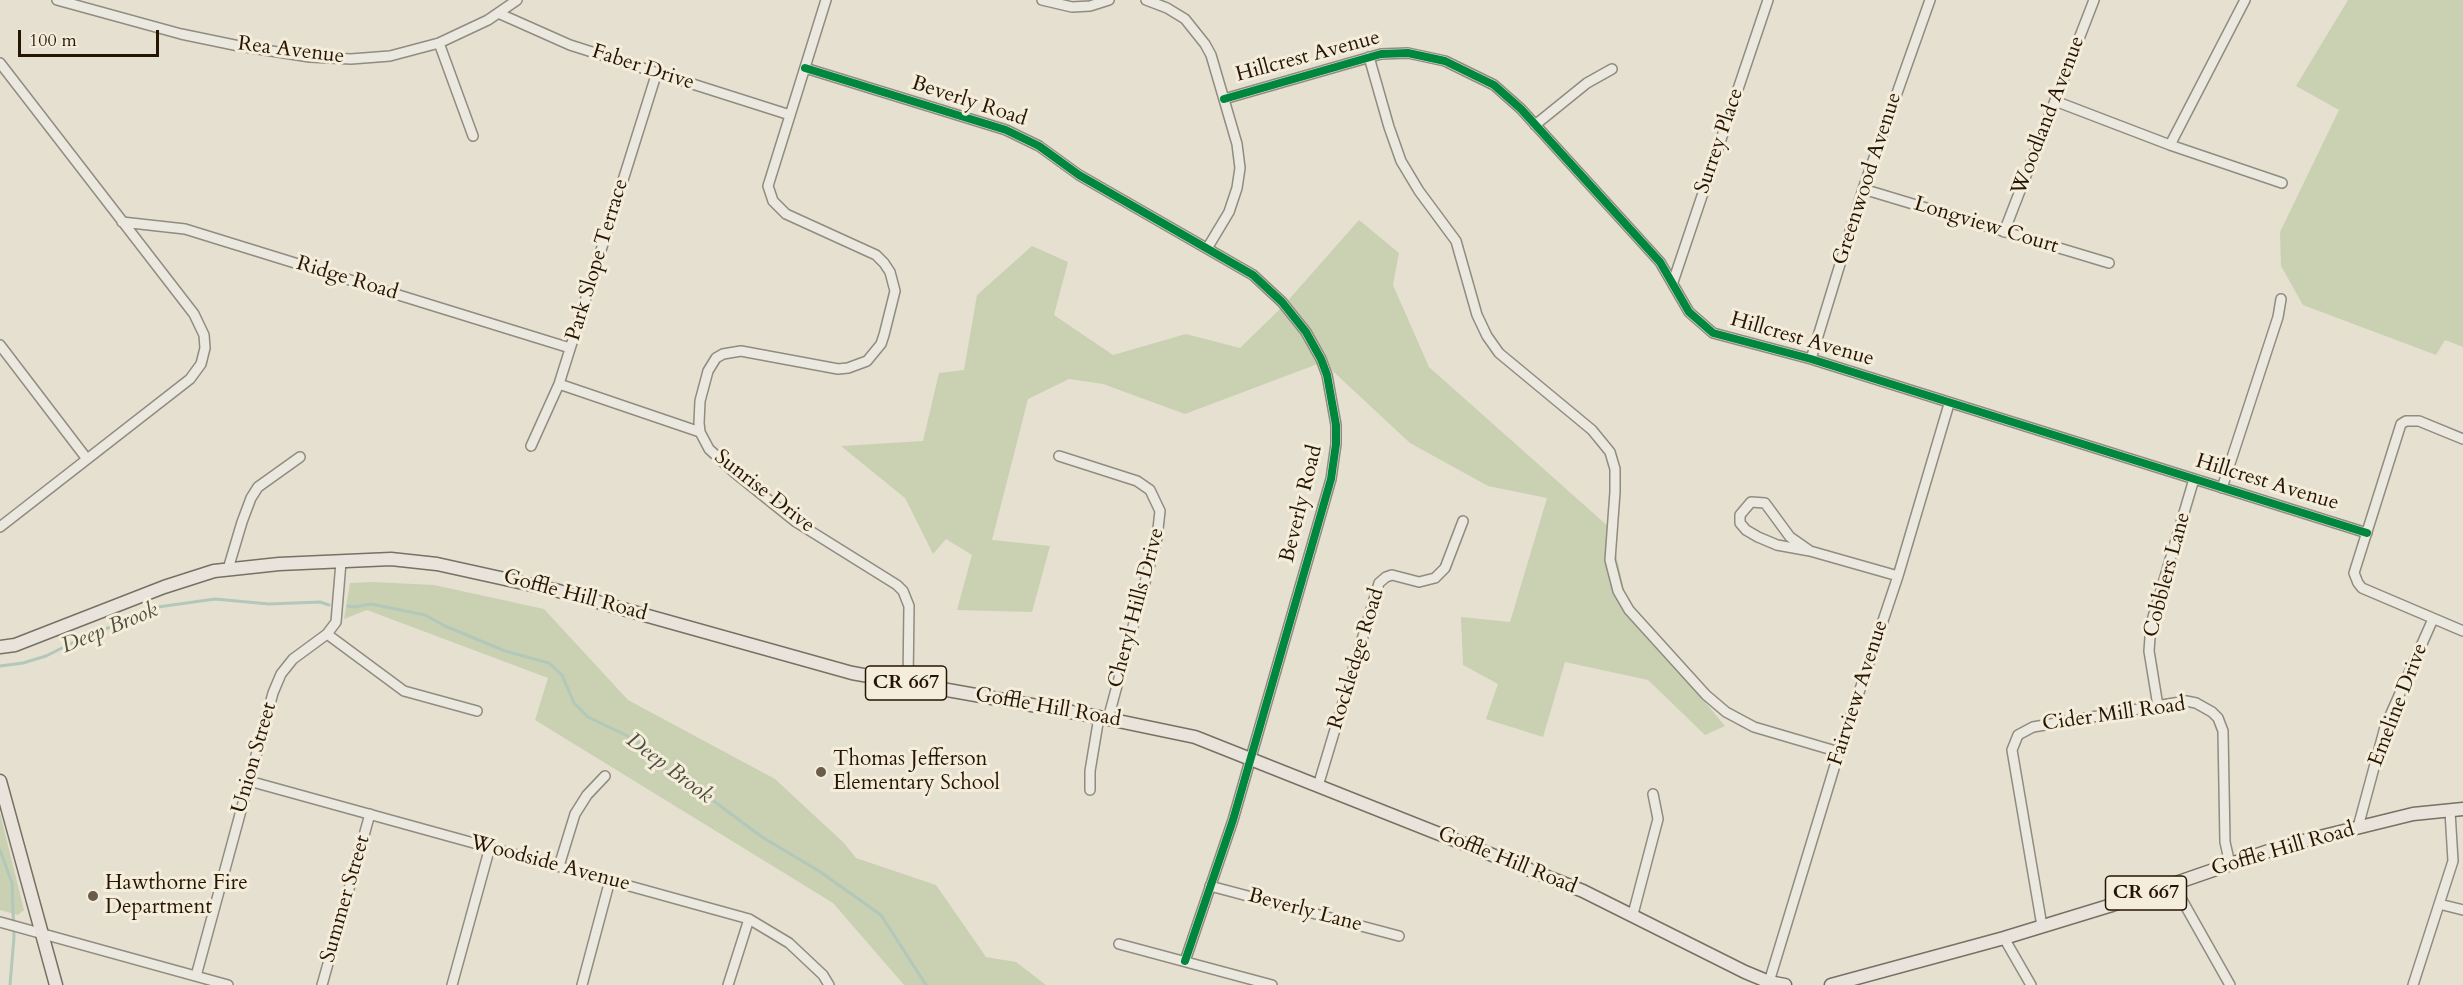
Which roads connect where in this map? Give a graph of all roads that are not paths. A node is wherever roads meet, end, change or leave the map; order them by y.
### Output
1 (57, 0) edge
2 (517, 0) edge
3 (826, 0) edge
4 (1042, 0) edge
5 (1109, 0) edge
6 (1146, 0) edge
7 (1768, 0) edge
8 (1930, 0) edge
9 (2094, 0) edge
10 (2245, 0) edge
11 (498, 13) junction
12 (439, 43) junction
13 (1370, 57) junction
14 (0, 63) edge
15 (805, 68) junction
16 (1612, 69) dead end
17 (657, 72) junction
18 (1224, 99) junction
19 (2055, 101) junction
20 (790, 115) junction
21 (1535, 125) junction
22 (473, 136) dead end
23 (2170, 145) junction
24 (2282, 183) dead end
25 (1863, 189) junction
26 (122, 222) junction
27 (2004, 232) junction
28 (1208, 247) junction
29 (2109, 263) dead end
30 (1673, 282) junction
31 (2281, 299) dead end
32 (0, 345) edge
33 (570, 348) junction
34 (1811, 359) junction
35 (559, 384) junction
36 (1949, 404) junction
37 (700, 432) junction
38 (2463, 439) edge
39 (531, 446) dead end
40 (1059, 456) dead end
41 (300, 457) dead end
42 (87, 459) junction
43 (2194, 479) junction
44 (2222, 488) junction
45 (1463, 520) dead end
46 (0, 527) edge
47 (2367, 533) junction
48 (1810, 551) junction
49 (341, 561) junction
50 (228, 569) junction
51 (1898, 576) junction
52 (2433, 619) junction
53 (2463, 631) edge
54 (327, 634) junction
55 (0, 647) edge
56 (908, 683) junction
57 (2158, 706) junction
58 (477, 711) dead end
59 (1103, 718) junction
60 (1839, 752) junction
61 (1251, 759) junction
62 (605, 776) dead end
63 (0, 781) edge
64 (249, 781) junction
65 (1318, 786) junction
66 (1090, 790) dead end
67 (1653, 794) dead end
68 (2463, 809) edge
69 (2450, 811) junction
70 (370, 814) junction
71 (2358, 827) junction
72 (490, 847) junction
73 (2230, 864) junction
74 (559, 866) junction
75 (610, 880) junction
76 (2173, 884) junction
77 (1210, 886) junction
78 (2439, 904) junction
79 (2463, 910) edge
80 (1633, 914) junction
81 (749, 919) junction
82 (4, 924) edge
83 (2042, 926) junction
84 (43, 934) junction
85 (1399, 936) dead end
86 (2004, 938) junction
87 (1119, 944) dead end
88 (1185, 961) junction
89 (196, 976) junction
90 (1769, 982) junction
91 (56, 985) edge
92 (228, 985) edge
93 (322, 985) edge
94 (452, 985) edge
95 (582, 985) edge
96 (728, 985) edge
97 (829, 985) edge
98 (1272, 985) edge
99 (1785, 985) edge
100 (1831, 985) edge
101 (2031, 985) edge
102 (2230, 985) edge
103 (2413, 985) edge

1 - 12 street, Rea Avenue
2 - 11 street, Rea Avenue
3 - 15 street, Sunrise Drive
4 - 5 street
6 - 18 street
7 - 30 street, Surrey Place
8 - 25 street, Greenwood Avenue
9 - 19 street, Woodland Avenue
10 - 23 street
11 - 12 street, Rea Avenue
11 - 17 street, Faber Drive
12 - 22 street
13 - 18 street, Hillcrest Avenue
13 - 21 street, Hillcrest Avenue
13 - 60 street
14 - 26 street
15 - 20 street, Sunrise Drive
15 - 28 street, Beverly Road
16 - 21 street
17 - 20 street, Faber Drive
17 - 33 street, Park Slope Terrace
18 - 28 street
19 - 23 street
19 - 27 street, Woodland Avenue
20 - 37 street, Sunrise Drive
21 - 30 street, Hillcrest Avenue
23 - 24 street
25 - 27 street, Longview Court
25 - 34 street, Greenwood Avenue
26 - 33 street, Ridge Road
26 - 42 street
27 - 29 street, Longview Court
28 - 61 street, Beverly Road
30 - 34 street, Hillcrest Avenue
31 - 44 street
32 - 42 street
33 - 35 street, Park Slope Terrace
34 - 36 street, Hillcrest Avenue
35 - 37 street
35 - 39 street, Park Slope Terrace
36 - 43 street, Hillcrest Avenue
36 - 51 street, Fairview Avenue
37 - 56 street, Sunrise Drive
38 - 47 street, Emeline Drive
40 - 59 street, Cheryl Hills Drive
41 - 50 street
42 - 46 street
43 - 44 street, Hillcrest Avenue
43 - 57 street, Cobblers Lane
44 - 47 street, Hillcrest Avenue
45 - 65 street, Rockledge Road
47 - 52 street, Emeline Drive
48 - 48 street
48 - 51 street
49 - 50 main road, Goffle Hill Road / CR 667
49 - 54 street
49 - 56 main road, Goffle Hill Road / CR 667
50 - 55 main road, Goffle Hill Road / CR 667
51 - 60 street, Fairview Avenue
52 - 53 street, Emeline Drive
52 - 71 street, Emeline Drive
54 - 58 street
54 - 64 street, Union Street
56 - 59 main road, Goffle Hill Road / CR 667
57 - 73 street, Cider Mill Road
57 - 83 street, Cider Mill Road
59 - 61 main road, Goffle Hill Road / CR 667
59 - 66 street, Cheryl Hills Drive
60 - 90 street, Fairview Avenue
61 - 65 main road, Goffle Hill Road / CR 667
61 - 77 street, Beverly Road
62 - 74 street
63 - 84 main road
64 - 70 street, Woodside Avenue
64 - 89 street, Union Street
65 - 80 main road, Goffle Hill Road / CR 667
67 - 80 street
68 - 69 main road, Goffle Hill Road / CR 667
69 - 71 main road, Goffle Hill Road / CR 667
69 - 78 street
70 - 72 street, Woodside Avenue
70 - 93 street, Summer Street
71 - 73 main road, Goffle Hill Road / CR 667
72 - 74 street, Woodside Avenue
72 - 94 street
73 - 76 main road, Goffle Hill Road / CR 667
74 - 75 street, Woodside Avenue
75 - 81 street, Woodside Avenue
75 - 95 street
76 - 83 main road, Goffle Hill Road / CR 667
76 - 102 street
77 - 85 street, Beverly Lane
77 - 88 street, Beverly Road
78 - 79 street
78 - 103 street
80 - 90 main road, Goffle Hill Road / CR 667
81 - 96 street
81 - 97 street, Woodside Avenue
82 - 84 street
83 - 86 main road, Goffle Hill Road / CR 667
84 - 89 street
84 - 91 main road
86 - 100 main road, Goffle Hill Road / CR 667
86 - 101 street
87 - 88 street
88 - 98 street
89 - 92 street
90 - 99 main road, Goffle Hill Road / CR 667

